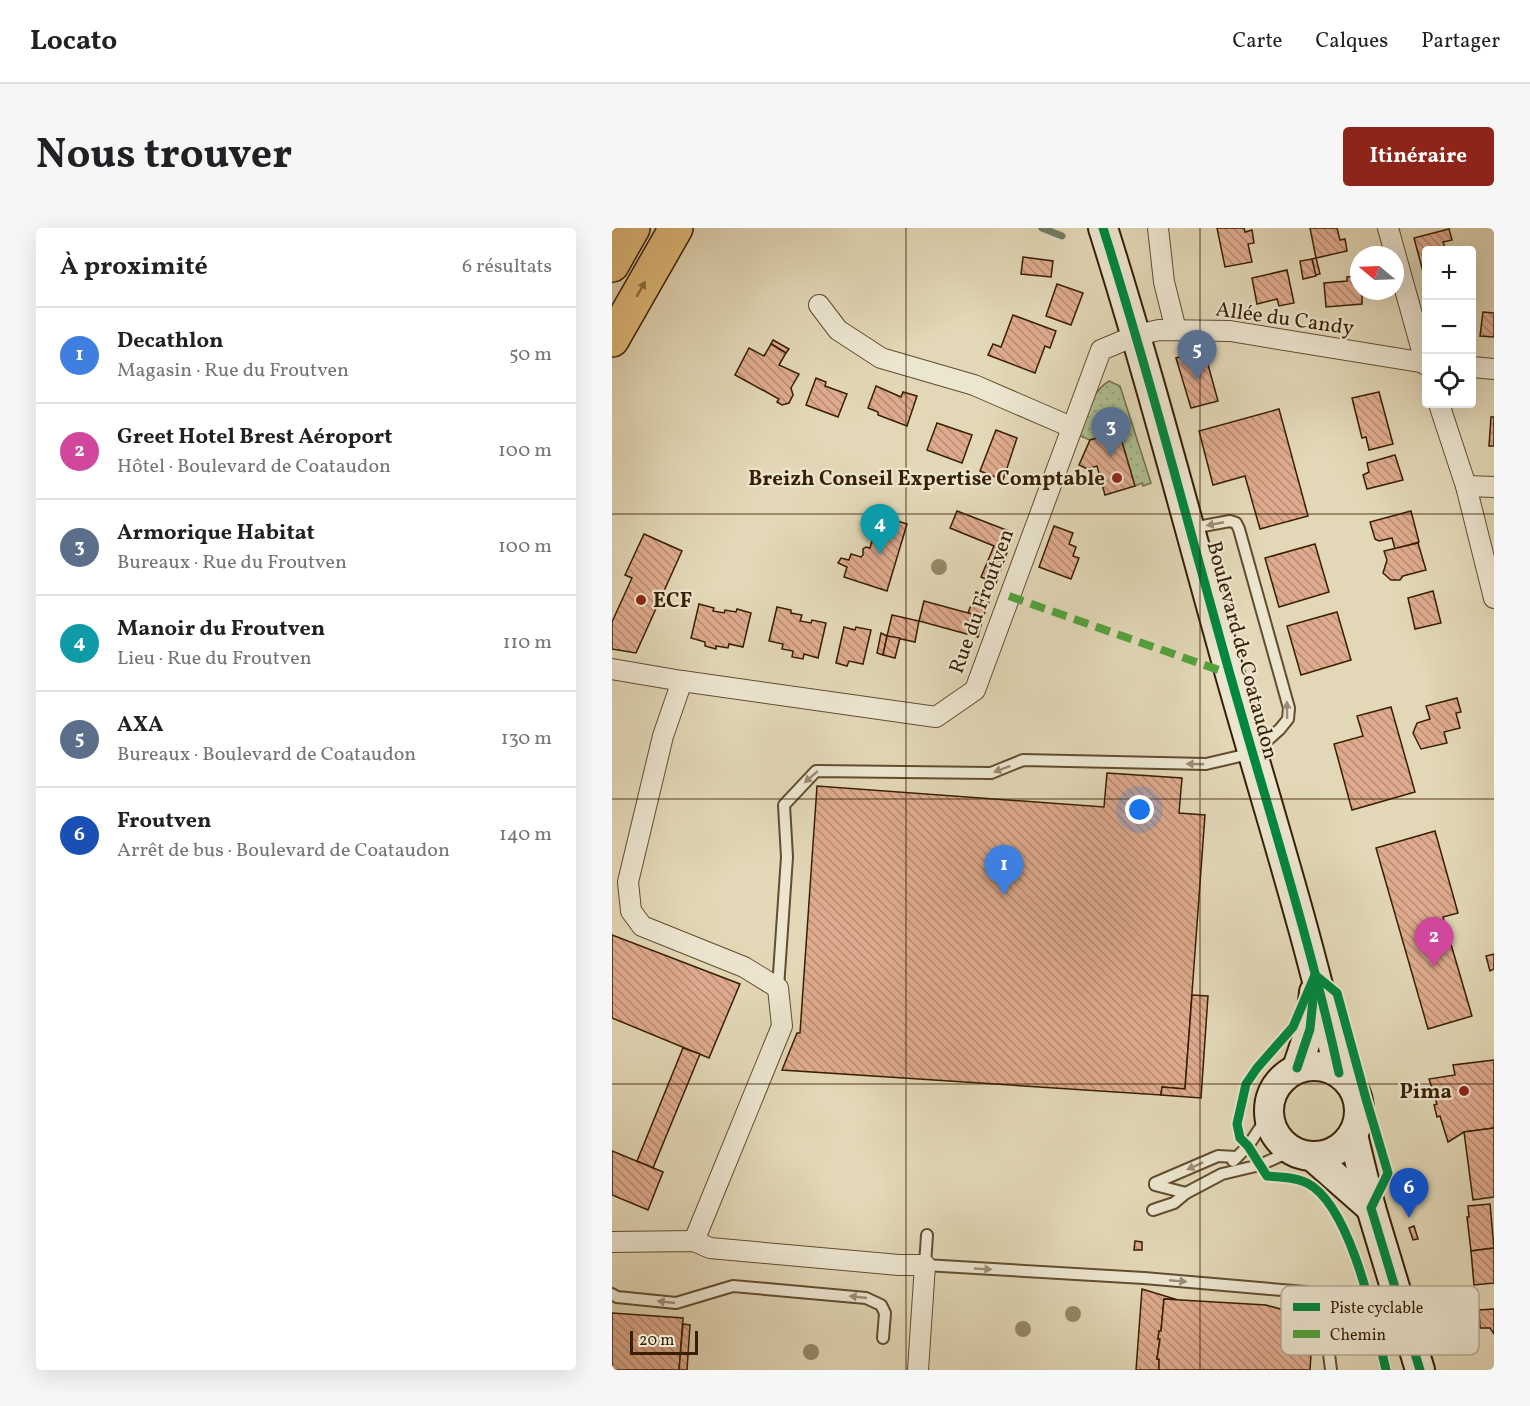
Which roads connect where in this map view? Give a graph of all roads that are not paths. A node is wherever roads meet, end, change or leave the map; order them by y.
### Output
1 (633, 228) edge
2 (676, 228) edge
3 (1103, 228) edge
4 (1116, 228) edge
5 (1158, 228) edge
6 (1388, 228) edge
7 (612, 265) edge
8 (819, 305) dead end
9 (1176, 330) junction
10 (1137, 335) junction
11 (612, 340) edge
12 (1423, 354) edge
13 (1422, 363) edge
14 (1476, 367) edge
15 (1494, 369) edge
16 (1440, 408) edge
17 (1071, 427) junction
18 (1466, 486) junction
19 (1494, 487) edge
20 (1191, 528) junction
21 (1494, 598) edge
22 (612, 669) edge
23 (682, 681) junction
24 (1252, 753) junction
25 (1315, 975) junction
26 (778, 988) junction
27 (1297, 1068) junction
28 (1339, 1072) junction
29 (1268, 1116) junction
30 (1353, 1135) junction
31 (1302, 1154) junction
32 (1236, 1157) junction
33 (1222, 1174) junction
34 (1186, 1193) junction
35 (1371, 1208) junction
36 (1153, 1210) dead end
37 (927, 1234) dead end
38 (694, 1241) junction
39 (612, 1242) edge
40 (925, 1265) junction
41 (1395, 1286) edge
42 (1281, 1290) edge
43 (612, 1294) edge
44 (882, 1338) dead end
45 (1329, 1355) edge
46 (1415, 1355) edge
47 (918, 1370) edge
48 (1331, 1370) edge
49 (1420, 1370) edge

1 - 7 highway
11 -> 2 highway
3 - 10 main road
4 - 10 main road
5 - 9 street
6 - 12 street
8 - 17 street
9 - 10 street, Allée du Candy
9 - 13 street, Allée du Candy
10 - 17 street, Rue du Froutven
10 - 20 main road, Boulevard de Coataudon
14 - 15 street
16 - 18 street
17 - 23 street, Rue du Froutven
18 - 19 street
18 - 21 street
20 - 24 main road, Boulevard de Coataudon
24 -> 20 lane
22 - 23 street, Rue du Froutven
23 - 26 street
24 - 25 main road, Boulevard de Coataudon
24 -> 26 lane
25 - 27 main road, Boulevard de Coataudon
25 - 28 main road, Boulevard de Coataudon
26 - 38 street
27 - 28 main road
27 - 29 main road
28 - 30 main road
29 - 31 main road
29 - 32 lane
30 - 31 main road
30 - 35 main road
31 - 33 lane
31 - 35 main road
32 - 33 lane
32 -> 34 lane
33 - 34 lane
34 - 36 lane
35 - 41 main road
37 - 40 lane
38 - 39 street
38 - 40 street
40 -> 42 lane
40 - 47 street
44 -> 43 lane
45 -> 48 lane
46 - 49 main road

